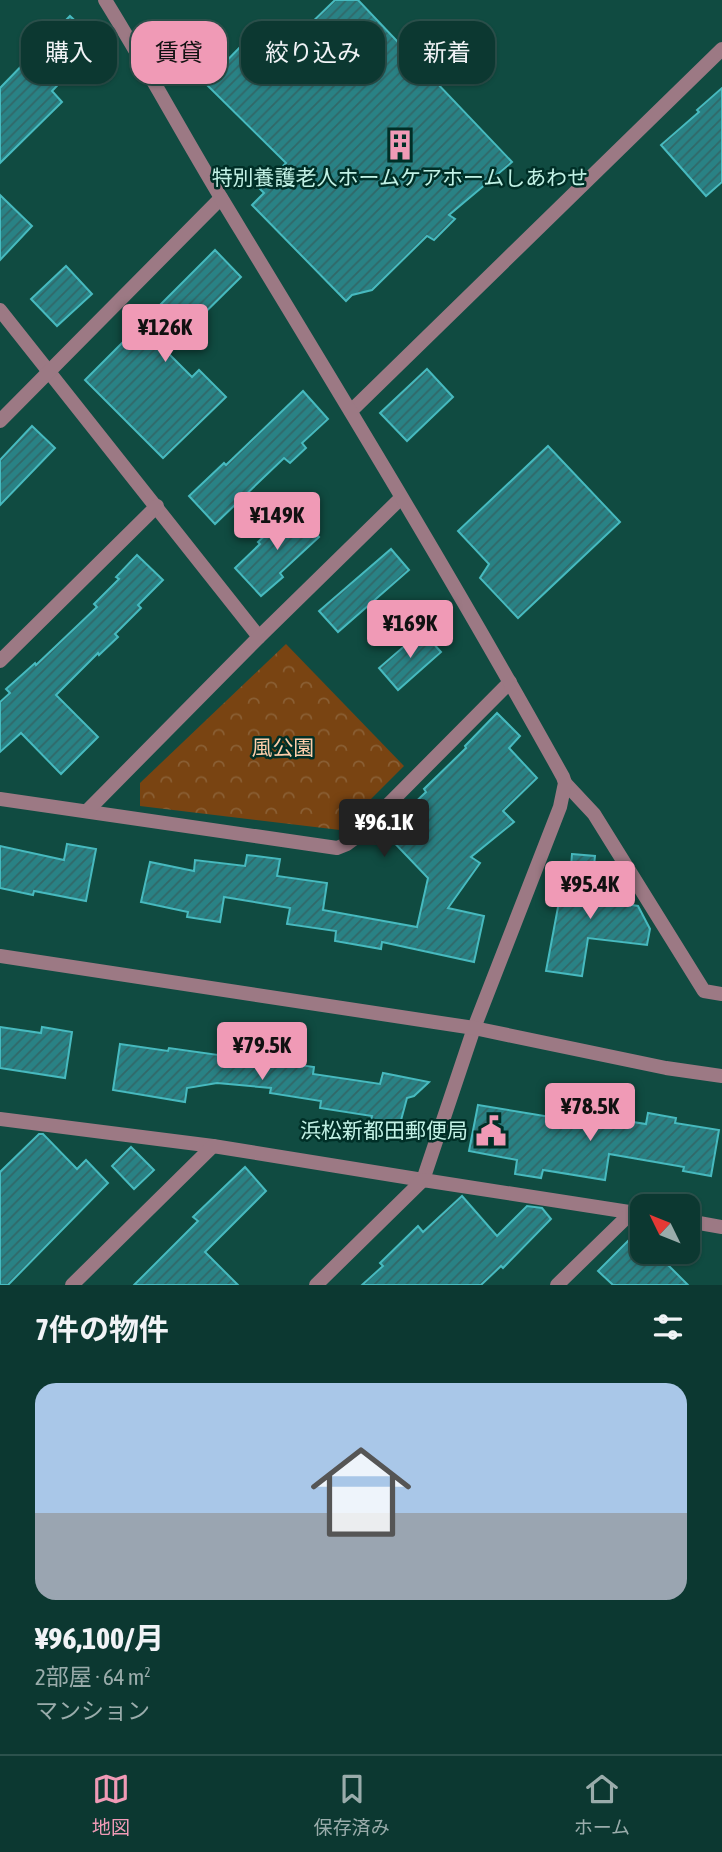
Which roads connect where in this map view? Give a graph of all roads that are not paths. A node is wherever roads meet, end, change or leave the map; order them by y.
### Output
1 (105, 0) edge
2 (722, 49) edge
3 (221, 198) junction
4 (0, 310) edge
5 (50, 371) junction
6 (351, 411) junction
7 (0, 421) edge
8 (401, 498) junction
9 (157, 506) junction
10 (259, 637) junction
11 (0, 661) edge
12 (510, 682) junction
13 (565, 783) junction
14 (0, 799) edge
15 (87, 811) junction
16 (0, 956) edge
17 (722, 994) edge
18 (474, 1028) junction
19 (722, 1076) edge
20 (2, 1121) edge
21 (213, 1146) junction
22 (423, 1180) junction
23 (630, 1212) edge
24 (630, 1219) edge
25 (700, 1223) edge
26 (722, 1227) edge
27 (72, 1285) edge
28 (316, 1285) edge
29 (557, 1285) edge

1 - 3 street
2 - 6 street
3 - 5 street
3 - 6 street
4 - 5 street
5 - 7 street
5 - 9 street
6 - 8 street
8 - 10 street
8 - 12 street
9 - 10 street
9 - 11 street
10 - 15 street
12 - 13 street
12 - 15 street
13 - 17 street
13 - 18 street
14 - 15 street
16 - 18 street
18 - 19 street
18 - 22 street
20 - 21 street
21 - 22 street
21 - 27 street
22 - 23 street
22 - 28 street
24 - 29 street
25 - 26 street

